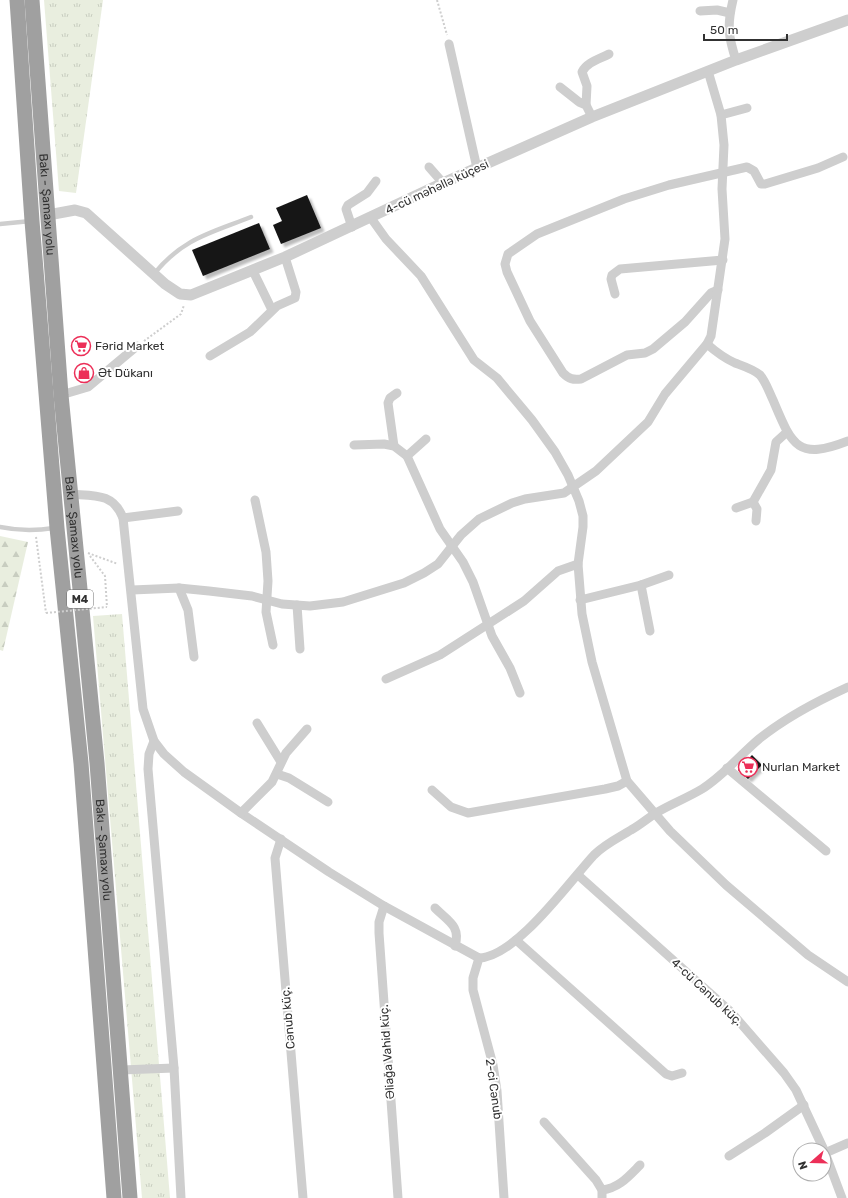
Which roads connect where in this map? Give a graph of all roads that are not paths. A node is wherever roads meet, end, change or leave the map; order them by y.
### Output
1 (17, 0) edge
2 (32, 0) edge
3 (733, 0) edge
4 (700, 11) dead end
5 (730, 13) junction
6 (848, 20) edge
7 (449, 44) road end
8 (609, 54) dead end
9 (736, 60) junction
10 (708, 71) junction
11 (560, 87) dead end
12 (586, 105) junction
13 (747, 108) dead end
14 (721, 115) junction
15 (592, 117) junction
16 (843, 157) dead end
17 (429, 167) dead end
18 (477, 168) junction
19 (723, 172) junction
20 (376, 181) dead end
21 (443, 183) junction
22 (48, 215) junction
23 (251, 217) dead end
24 (371, 218) junction
25 (32, 221) junction
26 (0, 224) edge
27 (352, 227) junction
28 (285, 257) junction
29 (723, 260) junction
30 (253, 270) junction
31 (154, 274) junction
32 (718, 290) junction
33 (616, 294) dead end
34 (272, 310) junction
35 (707, 344) junction
36 (137, 346) road end
37 (210, 356) dead end
38 (397, 393) dead end
39 (61, 395) junction
40 (787, 432) junction
41 (426, 439) dead end
42 (848, 440) edge
43 (354, 445) dead end
44 (394, 446) junction
45 (407, 456) junction
46 (573, 488) junction
47 (69, 494) junction
48 (255, 500) dead end
49 (753, 502) junction
50 (736, 508) dead end
51 (178, 511) dead end
52 (123, 518) junction
53 (756, 521) dead end
54 (0, 527) edge
55 (58, 528) junction
56 (452, 546) junction
57 (578, 564) junction
58 (669, 575) dead end
59 (641, 585) junction
60 (180, 588) junction
61 (132, 590) junction
62 (266, 600) junction
63 (580, 600) junction
64 (297, 605) junction
65 (488, 625) junction
66 (650, 631) dead end
67 (273, 645) dead end
68 (300, 649) dead end
69 (194, 657) dead end
70 (386, 679) dead end
71 (848, 687) edge
72 (520, 693) dead end
73 (257, 723) dead end
74 (307, 729) dead end
75 (154, 741) junction
76 (281, 762) junction
77 (727, 768) junction
78 (277, 774) junction
79 (626, 781) junction
80 (432, 790) dead end
81 (328, 802) dead end
82 (241, 813) junction
83 (655, 814) junction
84 (281, 839) junction
85 (826, 851) dead end
86 (578, 874) junction
87 (384, 906) junction
88 (435, 908) dead end
89 (516, 940) junction
90 (455, 946) junction
91 (479, 958) junction
92 (848, 982) edge
93 (174, 1068) junction
94 (121, 1070) junction
95 (682, 1072) dead end
96 (804, 1105) junction
97 (544, 1122) dead end
98 (820, 1142) edge
99 (848, 1143) edge
100 (832, 1148) edge
101 (728, 1156) dead end
102 (640, 1165) dead end
103 (832, 1172) edge
104 (602, 1194) edge
105 (114, 1198) edge
106 (130, 1198) edge
107 (182, 1198) edge
108 (303, 1198) edge
109 (398, 1198) edge
110 (504, 1198) edge
111 (842, 1198) edge

1 - 25 highway, Bakı - Şamaxı yolu / M4
2 - 22 highway, Bakı - Şamaxı yolu / M4
3 - 5 street
4 - 5 street
5 - 9 street
6 - 9 street, 4-cü məhəllə küçesi
7 - 18 street
8 - 12 street
9 - 10 street, 4-cü məhəllə küçesi
10 - 14 street
10 - 15 street, 4-cü məhəllə küçesi
11 - 12 street
12 - 15 street
13 - 14 street
14 - 19 street
15 - 18 street, 4-cü məhəllə küçesi
16 - 19 street
17 - 21 street
18 - 21 street, 4-cü məhəllə küçesi
19 - 29 street
19 - 32 street
20 - 27 street
21 - 24 street, 4-cü məhəllə küçesi
22 - 31 street
22 - 39 highway, Bakı - Şamaxı yolu / M4
23 - 31 lane
24 - 27 street, 4-cü məhəllə küçesi
24 - 46 street
25 - 26 lane
25 - 55 highway, Bakı - Şamaxı yolu / M4
27 - 28 street, 4-cü məhəllə küçesi
28 - 30 street, 4-cü məhəllə küçesi
28 - 34 street
29 - 32 street
29 - 33 street
30 - 31 street, 4-cü məhəllə küçesi
30 - 34 street
32 - 35 street
34 - 37 street
35 - 40 street
35 - 46 street
36 - 39 street
38 - 44 street
39 - 47 highway, Bakı - Şamaxı yolu / M4
40 - 42 street
40 - 49 street
41 - 45 street
43 - 44 street
44 - 45 street
45 - 56 street
46 - 56 street
46 - 57 street
47 - 52 street
47 - 94 highway, Bakı - Şamaxı yolu / M4
48 - 62 street
49 - 50 street
49 - 53 street
51 - 52 street
52 - 61 street
54 - 55 lane
55 - 105 highway, Bakı - Şamaxı yolu / M4
56 - 64 street
56 - 65 street
57 - 63 street
57 - 65 street
58 - 59 street
59 - 63 street
59 - 66 street
60 - 61 street
60 - 62 street
60 - 69 street
61 - 75 street
62 - 64 street
62 - 67 street
63 - 79 street
64 - 68 street
65 - 70 street
65 - 72 street
71 - 77 street
73 - 76 street
74 - 76 street
75 - 82 street
75 - 93 street
76 - 78 street
77 - 83 street
77 - 85 street
78 - 81 street
78 - 82 street
79 - 80 street
79 - 83 street
82 - 84 street
83 - 86 street
83 - 92 street
84 - 87 street
84 - 108 street, Cənub küç.
86 - 89 street
86 - 96 street, 4-cü Cənub küç.
87 - 90 street
87 - 109 street, Əliağa Vahid küç.
88 - 90 street
89 - 91 street
89 - 95 street
90 - 91 street
91 - 110 street, 2-ci Cənub
93 - 94 street
93 - 107 street
94 - 106 highway, Bakı - Şamaxı yolu / M4
96 - 98 street, 4-cü Cənub küç.
96 - 101 street
97 - 104 street
99 - 100 street
102 - 104 street
103 - 111 street, 4-cü Cənub küç.

